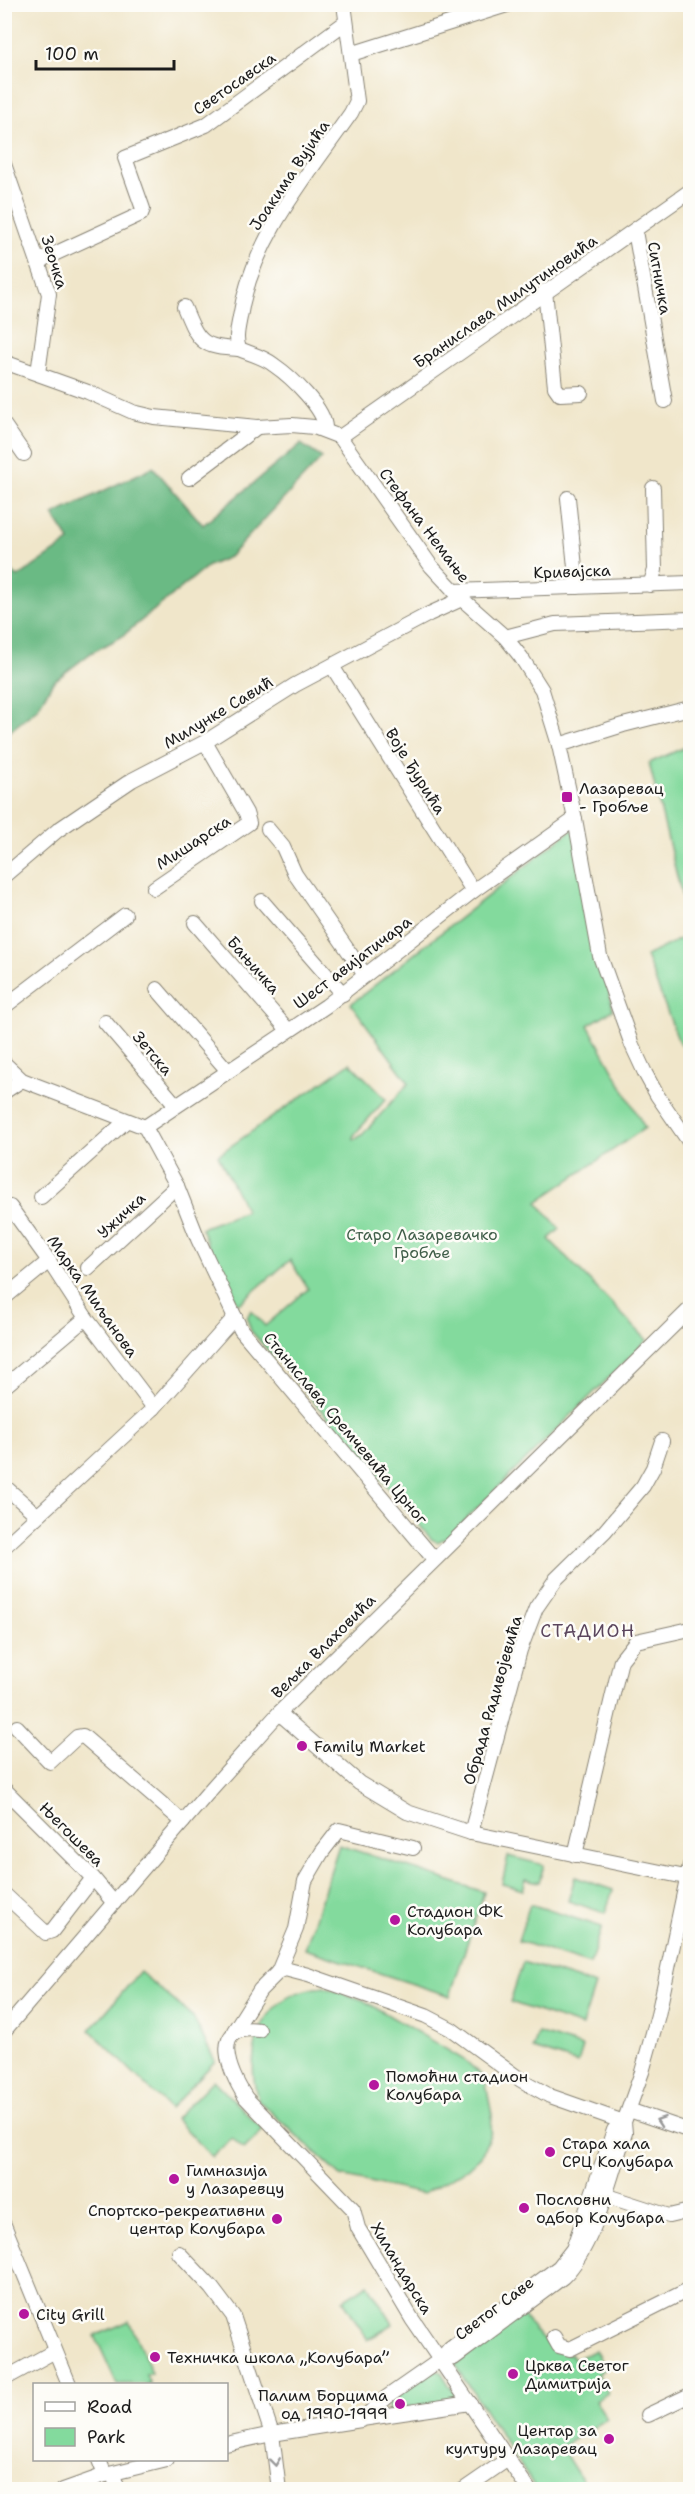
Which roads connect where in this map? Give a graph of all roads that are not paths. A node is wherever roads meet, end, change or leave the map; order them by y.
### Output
1 (344, 4) edge
2 (510, 4) edge
3 (346, 22) junction
4 (351, 54) junction
5 (4, 164) edge
6 (690, 191) edge
7 (635, 231) junction
8 (39, 261) junction
9 (545, 291) junction
10 (184, 307) dead end
11 (239, 349) junction
12 (4, 362) edge
13 (38, 373) junction
14 (581, 393) dead end
15 (665, 401) dead end
16 (4, 425) edge
17 (257, 427) junction
18 (325, 430) junction
19 (340, 437) junction
20 (24, 454) dead end
21 (189, 478) dead end
22 (653, 488) dead end
23 (568, 498) dead end
24 (690, 583) edge
25 (650, 585) junction
26 (577, 587) junction
27 (458, 595) junction
28 (690, 619) edge
29 (505, 637) junction
30 (332, 666) junction
31 (690, 708) edge
32 (205, 742) junction
33 (559, 745) junction
34 (575, 819) junction
35 (268, 829) dead end
36 (4, 876) edge
37 (154, 888) dead end
38 (473, 891) junction
39 (262, 901) dead end
40 (124, 915) dead end
41 (195, 923) dead end
42 (365, 975) junction
43 (157, 989) dead end
44 (342, 994) junction
45 (4, 1007) edge
46 (105, 1022) dead end
47 (288, 1030) junction
48 (4, 1064) edge
49 (228, 1071) junction
50 (22, 1080) junction
51 (4, 1092) edge
52 (176, 1106) junction
53 (126, 1121) junction
54 (145, 1127) junction
55 (690, 1143) edge
56 (177, 1186) junction
57 (41, 1197) dead end
58 (4, 1211) edge
59 (49, 1260) junction
60 (88, 1268) dead end
61 (4, 1298) edge
62 (690, 1309) edge
63 (235, 1317) junction
64 (86, 1318) junction
65 (4, 1388) edge
66 (154, 1408) junction
67 (662, 1441) dead end
68 (4, 1486) edge
69 (37, 1515) junction
70 (7, 1540) edge
71 (434, 1559) junction
72 (690, 1629) edge
73 (279, 1713) junction
74 (17, 1727) dead end
75 (4, 1789) edge
76 (183, 1822) junction
77 (471, 1833) junction
78 (413, 1848) dead end
79 (575, 1855) junction
80 (690, 1873) edge
81 (93, 1878) junction
82 (4, 1894) edge
83 (114, 1904) junction
84 (278, 1972) junction
85 (4, 2008) edge
86 (15, 2019) junction
87 (259, 2030) dead end
88 (4, 2031) edge
89 (231, 2036) junction
90 (626, 2116) junction
91 (690, 2131) edge
92 (604, 2195) junction
93 (690, 2211) edge
94 (4, 2225) edge
95 (179, 2253) dead end
96 (690, 2289) edge
97 (554, 2337) dead end
98 (55, 2351) junction
99 (440, 2360) junction
100 (4, 2379) edge
101 (68, 2383) edge
102 (690, 2395) edge
103 (470, 2403) junction
104 (648, 2415) dead end
105 (361, 2420) junction
106 (272, 2434) junction
107 (228, 2444) edge
108 (508, 2459) junction
109 (100, 2461) edge
110 (163, 2461) edge
111 (109, 2474) junction
112 (63, 2490) edge
113 (118, 2490) edge
114 (279, 2490) edge
115 (463, 2490) edge
116 (529, 2490) edge

1 - 3 street, Јоакима Вујића
2 - 4 street
3 - 4 street, Јоакима Вујића
3 - 8 street, Светосавска
4 - 11 street, Јоакима Вујића
5 - 8 street, Зеочка
6 - 7 street, Бранислава Милутиновића
7 - 9 street, Бранислава Милутиновића
7 - 15 street, Ситничка
8 - 13 street, Зеочка
9 - 14 street
9 - 19 street, Бранислава Милутиновића
10 - 11 street
11 - 18 street
12 - 13 street
13 - 17 street
16 - 20 street
17 - 18 street
17 - 21 street
18 - 19 street
19 - 27 street, Стефана Немање
22 - 25 street
23 - 26 street
24 - 25 street, Кривајска
25 - 26 street, Кривајска
26 - 27 street, Кривајска
27 - 29 street, Стефана Немање
27 - 30 street, Милунке Савић
28 - 29 street
29 - 33 street, Стефана Немање
30 - 32 street, Милунке Савић
30 - 38 street, Воје Ђурића
31 - 33 street
32 - 36 street, Милунке Савић
32 - 37 street, Мишарска
33 - 34 street, Стефана Немање
34 - 38 street, Шест авијатичара
34 - 55 street, Стефана Немање
35 - 42 street
38 - 42 street, Шест авијатичара
39 - 44 street
40 - 45 street
41 - 47 street, Бањичка
42 - 44 street, Шест авијатичара
43 - 49 street
44 - 47 street, Шест авијатичара
46 - 52 street, Зетска
47 - 49 street, Шест авијатичара
48 - 50 street
49 - 52 street, Шест авијатичара
50 - 51 street
50 - 53 street
52 - 54 street, Шест авијатичара
53 - 54 street
53 - 57 street
54 - 56 street, Станислава Сремчевића Црног
56 - 60 street, Ужичка
56 - 63 street, Станислава Сремчевића Црног
58 - 59 street, Марка Миљанова
59 - 61 street
59 - 64 street, Марка Миљанова
62 - 71 street, Вељка Влаховића
63 - 66 street
63 - 71 street, Станислава Сремчевића Црног
64 - 65 street
64 - 66 street, Марка Миљанова
66 - 69 street
67 - 77 street, Обрада Радивојевића
68 - 69 street
69 - 70 street
71 - 73 street, Вељка Влаховића
72 - 79 street
73 - 76 street, Вељка Влаховића
73 - 77 street
74 - 76 street
75 - 81 street, Његошева
76 - 83 street, Вељка Влаховића
77 - 79 street
78 - 84 street
79 - 80 street
80 - 90 street, Светог Саве
81 - 82 street
81 - 83 street, Његошева
83 - 86 street, Вељка Влаховића
84 - 89 street
84 - 90 street
85 - 86 street
86 - 88 street, Вељка Влаховића
87 - 89 street
89 - 99 street, Хиландарска
91 -> 90 street
90 - 92 street, Светог Саве
90 - 99 street, Светог Саве
92 - 93 street
92 - 99 street, Светог Саве
94 - 98 street
95 - 106 street
96 - 97 street
98 - 100 street
98 - 101 street
99 - 103 street, Хиландарска
99 - 105 street
102 - 104 street
103 - 105 street
103 - 108 street, Хиландарска
105 - 106 street
106 - 107 street
106 -> 114 street
108 - 115 street
108 - 116 street, Хиландарска
109 - 111 street
110 - 111 street
111 - 112 street
111 - 113 street

